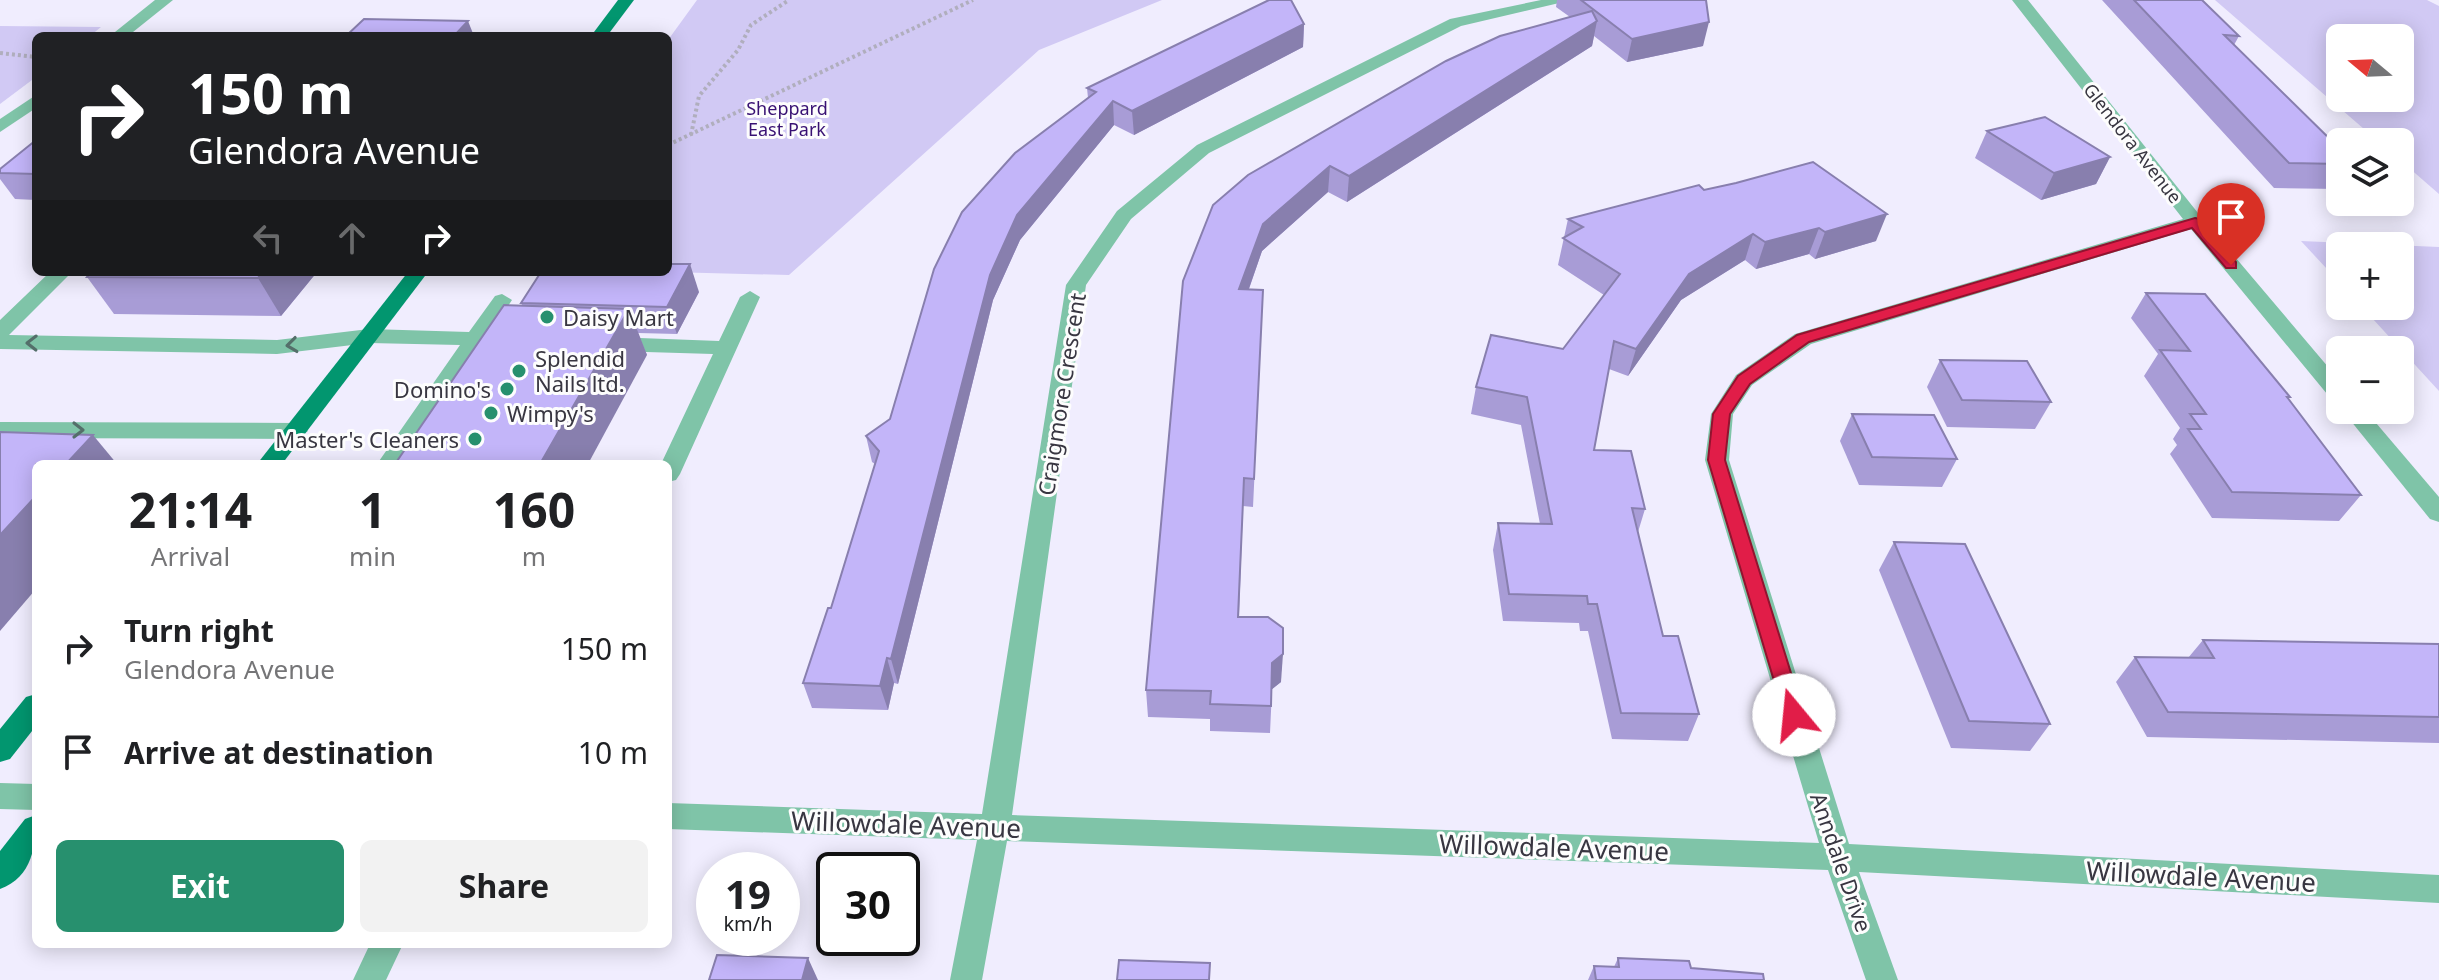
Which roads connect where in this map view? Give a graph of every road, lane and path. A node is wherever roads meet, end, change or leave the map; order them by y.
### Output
1 (165, 0) edge
2 (626, 0) edge
3 (789, 0) edge
4 (973, 0) edge
5 (1564, 0) edge
6 (2020, 0) edge
7 (123, 32) edge
8 (602, 32) edge
9 (0, 53) edge
10 (32, 57) edge
11 (32, 103) edge
12 (0, 127) edge
13 (691, 135) junction
14 (672, 143) edge
15 (2195, 222) junction
16 (58, 276) edge
17 (415, 276) edge
18 (750, 297) dead end
19 (502, 300) dead end
20 (0, 332) edge
21 (369, 336) junction
22 (475, 338) junction
23 (538, 341) edge
24 (0, 342) edge
25 (585, 343) edge
26 (726, 348) junction
27 (2326, 378) edge
28 (2365, 424) edge
29 (0, 430) edge
30 (297, 431) junction
31 (274, 460) edge
32 (392, 460) edge
33 (672, 465) edge
34 (2439, 513) edge
35 (32, 710) edge
36 (0, 750) edge
37 (0, 796) edge
38 (32, 797) edge
39 (672, 816) edge
40 (995, 826) junction
41 (32, 833) edge
42 (1839, 857) junction
43 (0, 875) edge
44 (2439, 889) edge
45 (385, 948) edge
46 (369, 980) edge
47 (966, 980) edge
48 (1882, 980) edge

1 - 7 street
2 - 8 main road
3 - 13 path
4 - 13 path
5 - 40 street, Craigmore Crescent
6 - 15 street, Glendora Avenue
9 - 10 path
11 - 12 street
13 - 14 path
15 - 27 street, Glendora Avenue
15 - 42 street, Anndale Drive
16 - 20 street
17 - 21 main road
18 - 26 street
19 - 22 street
21 - 22 street
21 -> 24 street
21 - 30 main road
22 - 23 street
22 - 32 street
25 - 26 street
26 - 33 street
28 - 34 street
29 -> 30 street
30 - 31 main road
35 - 36 main road
37 - 38 street
39 - 40 street, Willowdale Avenue
40 - 42 street, Willowdale Avenue
40 - 47 street, Craigmore Crescent
41 - 43 main road
42 - 44 street, Willowdale Avenue
42 - 48 street, Anndale Drive
45 - 46 street

